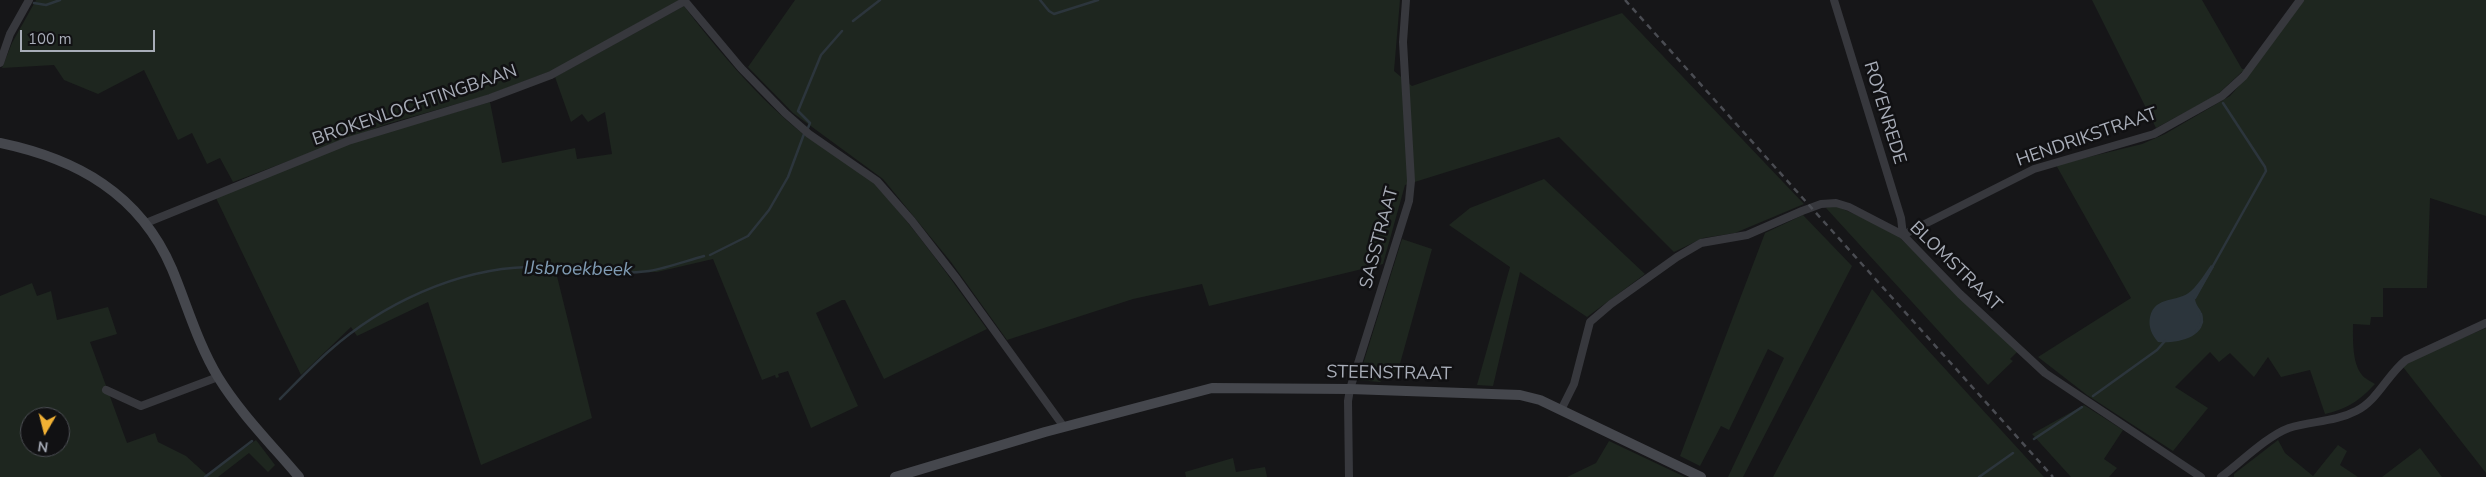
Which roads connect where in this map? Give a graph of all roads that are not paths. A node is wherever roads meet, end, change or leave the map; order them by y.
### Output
1 (29, 0) edge
2 (684, 0) edge
3 (1406, 0) edge
4 (1834, 0) edge
5 (2300, 0) edge
6 (0, 64) edge
7 (0, 143) edge
8 (146, 223) junction
9 (1903, 234) junction
10 (2486, 323) edge
11 (218, 377) junction
12 (1350, 389) junction
13 (106, 390) dead end
14 (1561, 410) junction
15 (1064, 427) junction
16 (299, 477) edge
17 (895, 477) edge
18 (1349, 477) edge
19 (1701, 477) edge
20 (2201, 477) edge
21 (2221, 477) edge

1 - 6 street
2 - 8 street, BROKENLOCHTINGBAAN
2 - 15 street
3 - 12 street, SASSTRAAT
4 - 9 street, ROYENREDE
5 - 9 street, HENDRIKSTRAAT
7 - 8 street
8 - 11 street
9 - 14 street, BLOMSTRAAT
9 - 20 street, BLOMSTRAAT
10 - 21 street
11 - 13 street
11 - 16 street
12 - 14 street, STEENSTRAAT
12 - 15 street, STEENSTRAAT
12 - 18 street, SASSTRAAT
14 - 19 street, STEENSTRAAT
15 - 17 street, STEENSTRAAT

